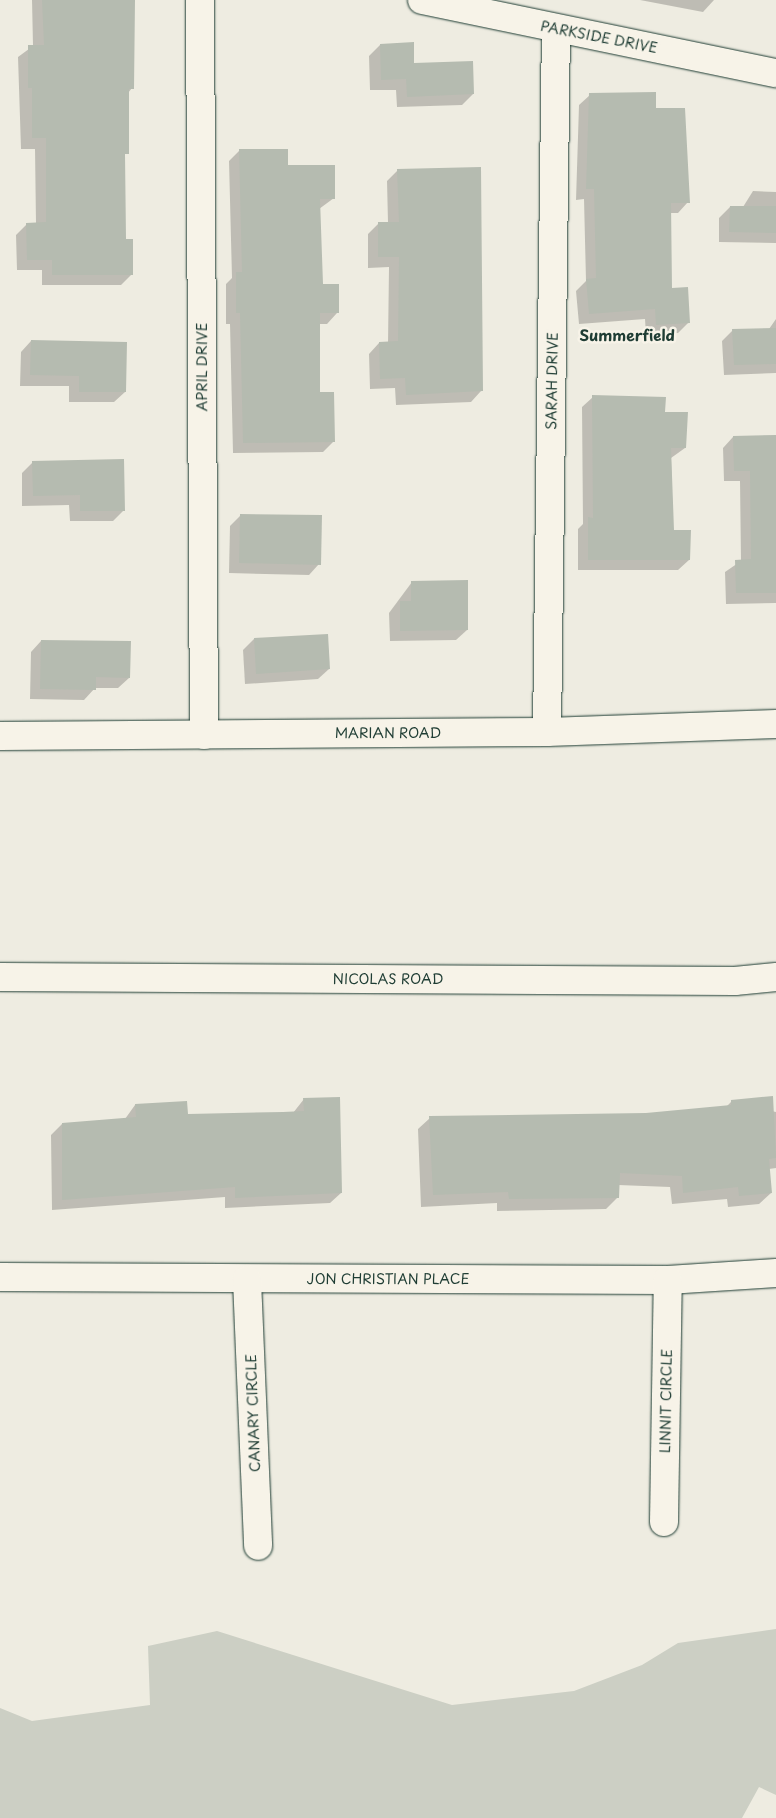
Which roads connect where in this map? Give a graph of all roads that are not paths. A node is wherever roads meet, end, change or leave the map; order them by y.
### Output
1 (200, 0) edge
2 (422, 0) edge
3 (556, 29) junction
4 (776, 73) edge
5 (776, 724) edge
6 (547, 732) junction
7 (204, 734) junction
8 (0, 736) edge
9 (0, 977) edge
10 (776, 977) edge
11 (776, 1273) edge
12 (0, 1277) edge
13 (247, 1280) junction
14 (668, 1280) junction
15 (664, 1522) dead end
16 (258, 1546) dead end

1 - 7 street, APRIL DRIVE
2 - 3 street, PARKSIDE DRIVE
3 - 4 street, PARKSIDE DRIVE
3 - 6 street, SARAH DRIVE
5 - 6 street, MARIAN ROAD
6 - 7 street, MARIAN ROAD
7 - 8 street, MARIAN ROAD
9 - 10 street, NICOLAS ROAD
11 - 14 street, JON CHRISTIAN PLACE
12 - 13 street, JON CHRISTIAN PLACE
13 - 14 street, JON CHRISTIAN PLACE
13 - 16 street, CANARY CIRCLE
14 - 15 street, LINNIT CIRCLE

